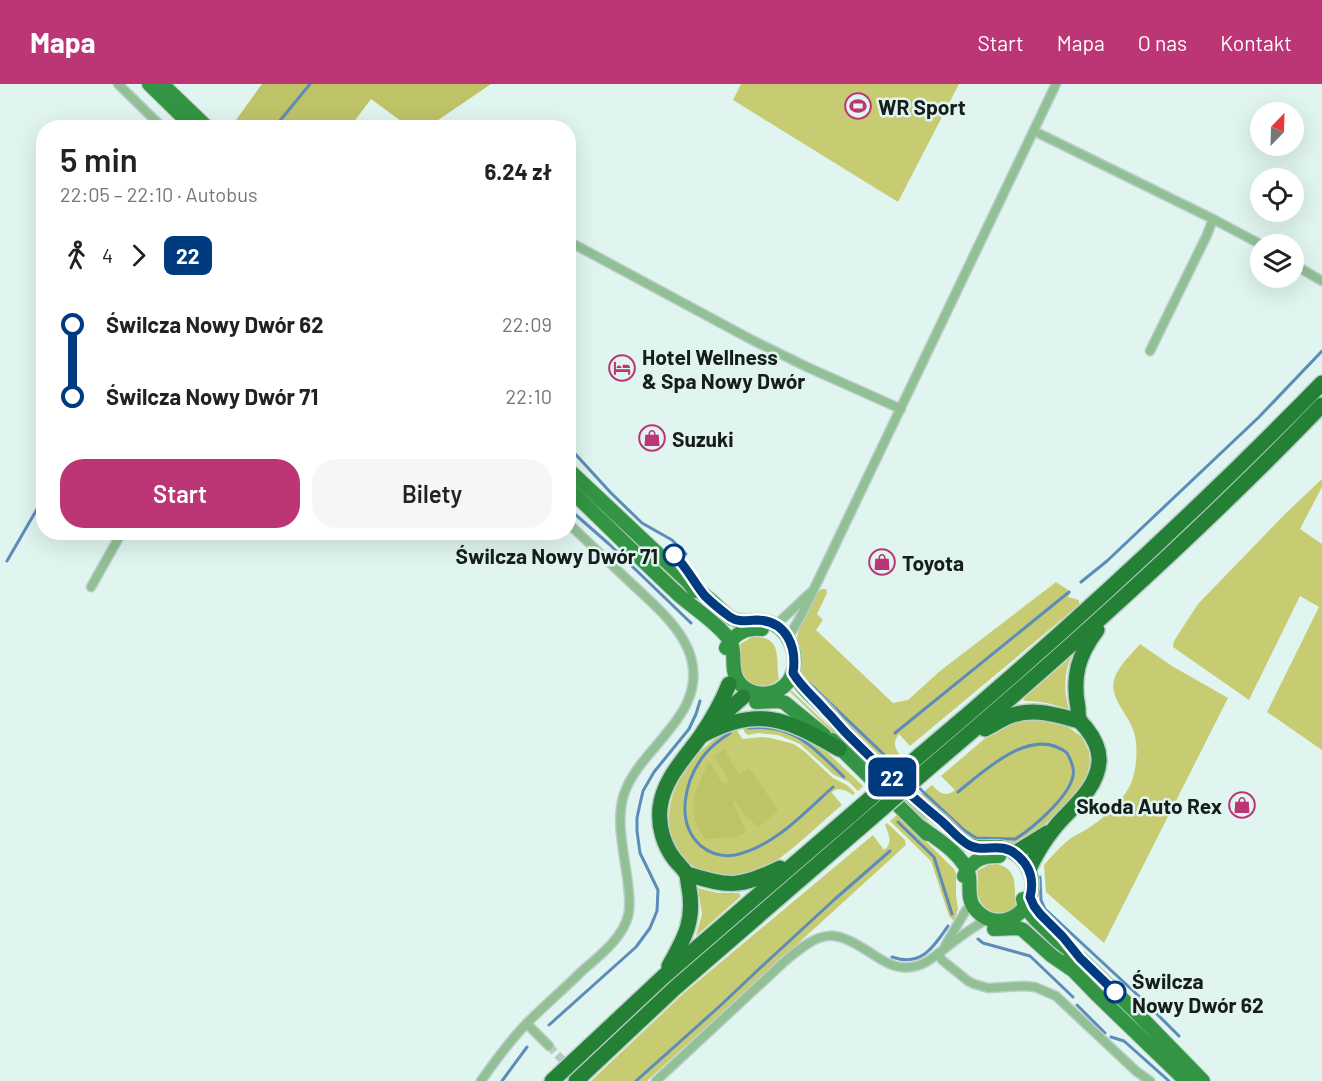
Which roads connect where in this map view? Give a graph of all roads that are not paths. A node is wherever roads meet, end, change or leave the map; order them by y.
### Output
1 (118, 84) edge
2 (149, 84) edge
3 (162, 84) edge
4 (1056, 84) edge
5 (155, 120) edge
6 (186, 120) edge
7 (200, 120) edge
8 (1034, 131) junction
9 (1214, 219) junction
10 (1250, 239) edge
11 (576, 245) edge
12 (1304, 271) edge
13 (1322, 282) edge
14 (1150, 351) dead end
15 (1322, 383) edge
16 (1322, 405) edge
17 (901, 409) junction
18 (576, 476) edge
19 (576, 496) edge
20 (576, 531) edge
21 (118, 540) edge
22 (689, 584) junction
23 (92, 587) dead end
24 (814, 588) junction
25 (1113, 608) junction
26 (772, 628) junction
27 (790, 640) junction
28 (732, 642) junction
29 (786, 681) junction
30 (729, 684) junction
31 (747, 694) junction
32 (1080, 721) junction
33 (701, 736) junction
34 (836, 745) junction
35 (952, 749) junction
36 (924, 762) junction
37 (924, 807) junction
38 (856, 821) junction
39 (1054, 828) junction
40 (1010, 856) junction
41 (799, 859) junction
42 (979, 859) junction
43 (1029, 869) junction
44 (687, 874) junction
45 (965, 874) junction
46 (1023, 907) junction
47 (966, 910) junction
48 (984, 921) junction
49 (940, 952) junction
50 (1071, 969) junction
51 (663, 977) junction
52 (527, 1024) junction
53 (549, 1046) tunnel mouth
54 (480, 1081) edge
55 (552, 1081) edge
56 (576, 1081) edge
57 (656, 1081) edge
58 (1150, 1081) edge
59 (1186, 1081) edge
60 (1203, 1081) edge

1 - 5 street
2 - 6 main road
3 - 7 main road
4 - 8 street
8 - 9 street
8 - 17 street
9 - 10 street
9 - 14 street
11 - 17 street
12 - 13 street
15 - 36 highway
16 - 25 highway
17 - 24 street
18 - 22 main road
19 - 28 main road
20 - 52 street
21 - 23 street
22 - 26 main road
22 - 28 main road
24 - 26 street
24 - 27 street
25 - 32 highway
25 - 35 highway
26 - 27 main road
26 - 28 main road
26 - 29 main road
27 - 29 main road
28 - 30 main road
28 - 31 main road
29 - 31 main road
29 - 34 main road
29 - 37 main road
30 - 31 main road
30 - 33 highway
31 - 33 highway
31 - 34 main road
32 - 35 highway
32 - 39 highway
33 - 34 highway
33 - 44 highway
34 - 45 main road
35 - 36 highway
36 - 38 highway, bridge
37 - 40 main road
37 - 42 main road
38 - 41 highway
38 - 56 highway
39 - 40 highway
39 - 43 highway
40 - 42 main road
40 - 43 main road
40 - 46 main road
41 - 44 highway
41 - 51 highway
42 - 45 main road
43 - 46 main road
44 - 51 highway
45 - 47 main road
45 - 48 main road
46 - 48 main road
46 - 50 main road
46 - 60 main road
47 - 48 main road
47 - 49 street
48 - 49 street
48 - 50 main road
49 - 57 street
49 - 58 street
50 - 59 main road
51 - 55 highway
52 - 53 street
52 - 54 street

